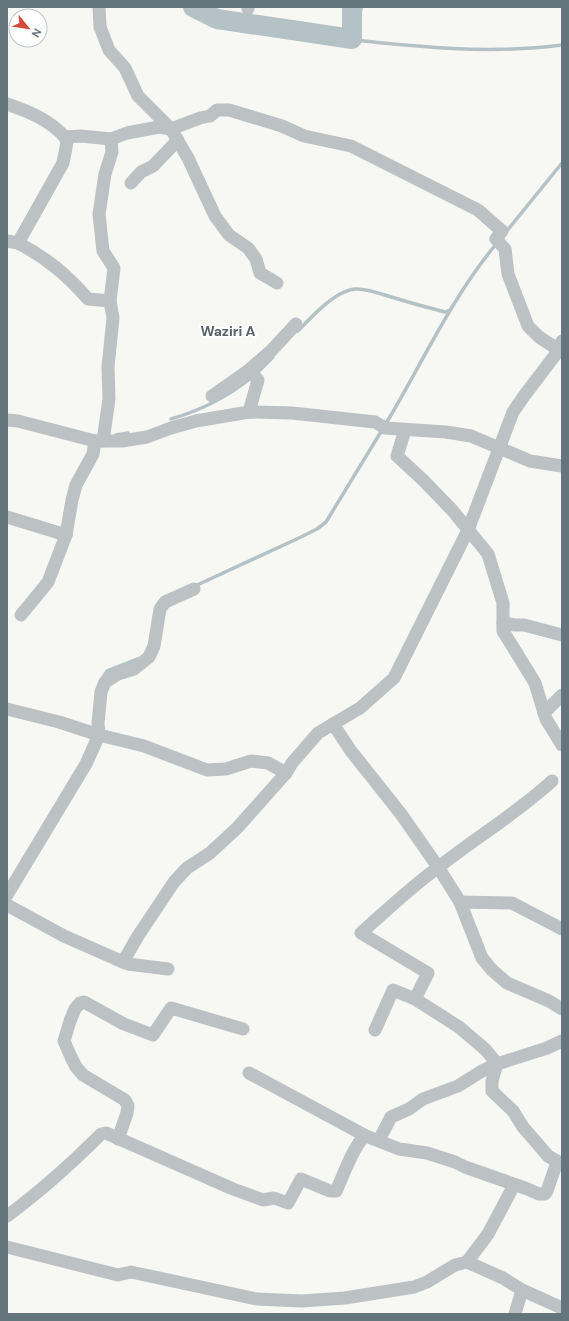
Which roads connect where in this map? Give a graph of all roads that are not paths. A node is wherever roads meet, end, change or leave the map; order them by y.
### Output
1 (99, 7) edge
2 (7, 104) edge
3 (175, 134) junction
4 (65, 137) junction
5 (111, 139) junction
6 (131, 183) dead end
7 (13, 242) edge
8 (277, 283) dead end
9 (110, 301) junction
10 (296, 324) dead end
11 (560, 346) edge
12 (253, 375) junction
13 (212, 396) dead end
14 (249, 412) junction
15 (7, 420) edge
16 (405, 430) junction
17 (99, 441) junction
18 (499, 448) junction
19 (562, 466) edge
20 (7, 517) edge
21 (468, 530) junction
22 (66, 535) junction
23 (194, 589) dead end
24 (21, 615) dead end
25 (503, 623) junction
26 (562, 635) edge
27 (562, 694) edge
28 (7, 709) edge
29 (544, 713) junction
30 (333, 724) junction
31 (99, 735) junction
32 (562, 745) edge
33 (286, 773) junction
34 (552, 782) dead end
35 (438, 867) junction
36 (7, 895) edge
37 (460, 902) junction
38 (7, 905) edge
39 (562, 929) edge
40 (123, 962) junction
41 (168, 968) dead end
42 (415, 999) junction
43 (562, 1009) edge
44 (244, 1029) dead end
45 (376, 1030) dead end
46 (562, 1041) edge
47 (497, 1064) junction
48 (249, 1073) dead end
49 (372, 1138) junction
50 (118, 1139) junction
51 (560, 1163) edge
52 (514, 1184) junction
53 (7, 1216) edge
54 (7, 1247) edge
55 (468, 1262) junction
56 (522, 1290) junction
57 (562, 1308) edge
58 (515, 1314) edge

1 - 3 street
2 - 4 street
3 - 5 street
3 - 6 street
3 - 8 street
3 - 11 street
4 - 5 street
4 - 7 street
5 - 9 street
7 - 9 street
9 - 17 street
10 - 12 street
11 - 18 street
12 - 13 street
12 - 14 street
14 - 16 street
14 - 17 street
15 - 17 street
16 - 18 street
16 - 21 street
17 - 22 street
18 - 19 street
18 - 21 street
20 - 22 street
21 - 25 street
21 - 30 street
22 - 24 street
23 - 31 street
25 - 26 street
25 - 29 street
27 - 29 street
28 - 31 street
29 - 32 street
30 - 33 street
30 - 35 street
31 - 33 street
31 - 36 street
33 - 40 street
34 - 35 street
35 - 37 street
35 - 42 street
37 - 39 street
37 - 43 street
38 - 40 street
40 - 41 street
42 - 45 street
42 - 47 street
44 - 50 street
46 - 47 street
47 - 49 street
47 - 51 street
48 - 49 street
49 - 50 street
49 - 52 street
50 - 53 street
51 - 52 street
52 - 55 street
54 - 55 street
55 - 56 street
56 - 57 street
56 - 58 street

